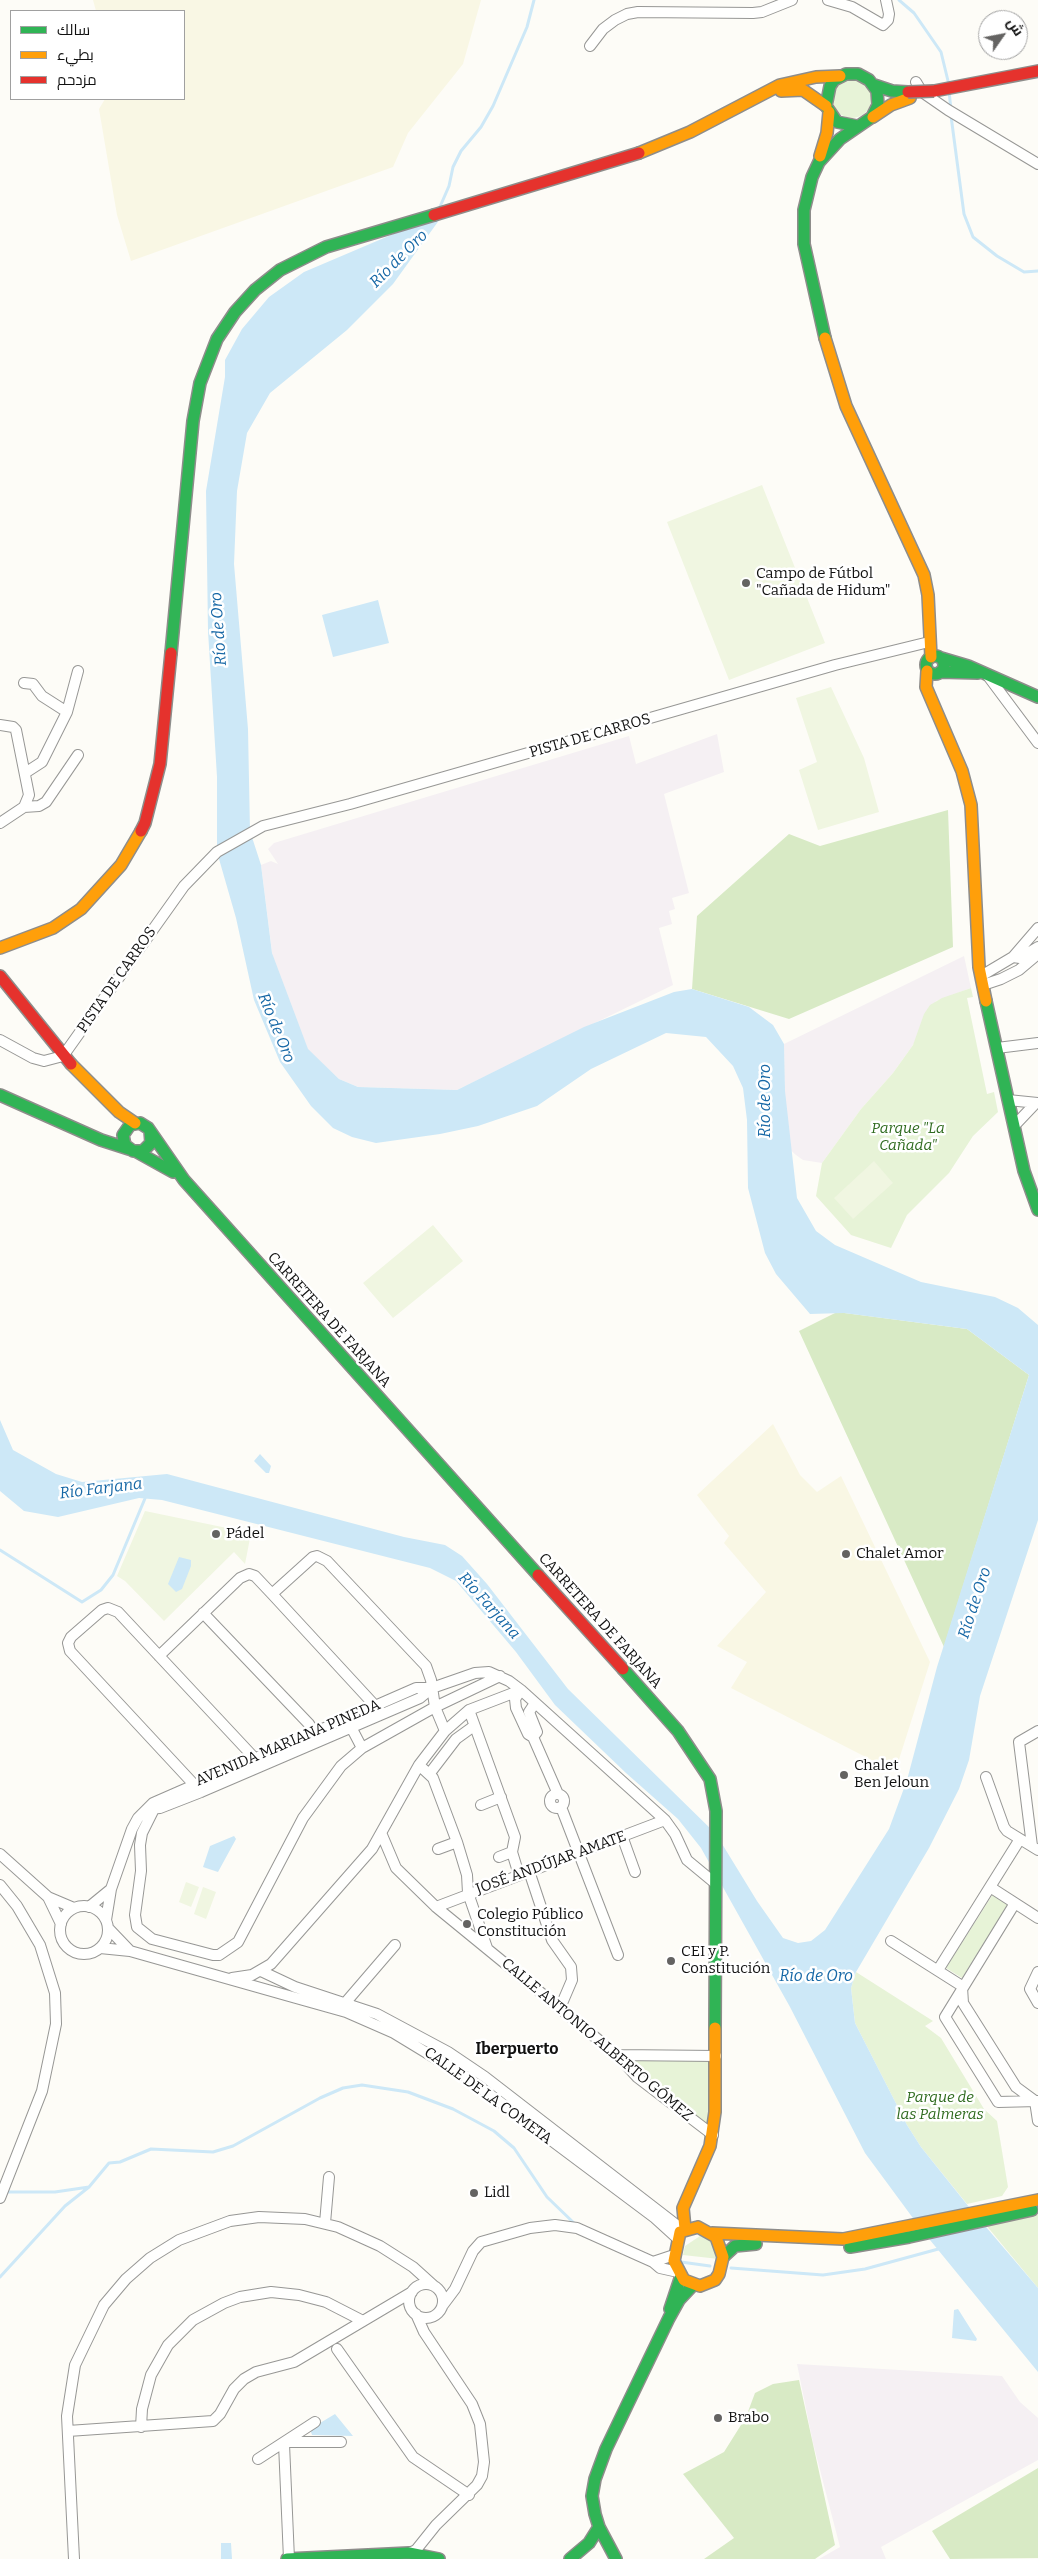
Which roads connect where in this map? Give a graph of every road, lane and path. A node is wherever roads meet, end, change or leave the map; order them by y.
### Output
1 (792, 0) edge
2 (828, 0) edge
3 (887, 2) edge
4 (590, 46) dead end
5 (1038, 71) edge
6 (840, 76) junction
7 (916, 82) dead end
8 (874, 85) junction
9 (909, 95) junction
10 (758, 97) junction
11 (828, 109) junction
12 (872, 117) junction
13 (857, 126) junction
14 (819, 162) junction
15 (1038, 164) edge
16 (930, 642) junction
17 (936, 658) junction
18 (78, 671) dead end
19 (935, 672) junction
20 (984, 674) junction
21 (24, 683) dead end
22 (1038, 697) edge
23 (67, 712) junction
24 (0, 725) edge
25 (1038, 743) edge
26 (78, 755) dead end
27 (25, 773) junction
28 (24, 807) junction
29 (0, 823) edge
30 (1038, 928) edge
31 (1038, 947) edge
32 (0, 948) edge
33 (1038, 954) edge
34 (1013, 957) junction
35 (1, 978) edge
36 (982, 980) junction
37 (0, 1040) edge
38 (1038, 1044) edge
39 (997, 1048) junction
40 (63, 1056) junction
41 (0, 1095) edge
42 (1008, 1100) junction
43 (1036, 1103) edge
44 (1014, 1126) junction
45 (129, 1127) junction
46 (150, 1131) junction
47 (88, 1133) junction
48 (133, 1150) junction
49 (184, 1180) junction
50 (1038, 1210) edge
51 (272, 1594) junction
52 (203, 1613) junction
53 (159, 1656) junction
54 (500, 1676) junction
55 (432, 1688) junction
56 (521, 1690) junction
57 (535, 1703) junction
58 (375, 1706) junction
59 (435, 1707) junction
60 (469, 1710) junction
61 (382, 1715) junction
62 (474, 1726) junction
63 (351, 1727) junction
64 (445, 1731) junction
65 (1038, 1731) edge
66 (318, 1736) junction
67 (533, 1737) junction
68 (362, 1748) junction
69 (258, 1761) junction
70 (420, 1765) junction
71 (430, 1773) junction
72 (986, 1776) dead end
73 (198, 1788) junction
74 (501, 1797) junction
75 (480, 1805) dead end
76 (150, 1809) junction
77 (665, 1820) junction
78 (382, 1835) junction
79 (622, 1836) junction
80 (1020, 1839) junction
81 (457, 1842) junction
82 (1035, 1848) edge
83 (438, 1849) dead end
84 (512, 1852) junction
85 (579, 1853) junction
86 (0, 1854) edge
87 (499, 1857) dead end
88 (635, 1872) dead end
89 (524, 1873) junction
90 (716, 1880) junction
91 (0, 1885) edge
92 (990, 1887) junction
93 (111, 1889) junction
94 (468, 1894) junction
95 (48, 1897) junction
96 (1015, 1903) junction
97 (90, 1907) junction
98 (436, 1907) junction
99 (74, 1908) junction
100 (1038, 1918) edge
101 (61, 1924) junction
102 (107, 1924) junction
103 (891, 1941) dead end
104 (395, 1944) dead end
105 (100, 1948) junction
106 (487, 1949) junction
107 (130, 1951) junction
108 (618, 1955) dead end
109 (938, 1970) junction
110 (261, 1971) junction
111 (1038, 1972) edge
112 (224, 1978) junction
113 (962, 1986) junction
114 (257, 1987) junction
115 (346, 2002) junction
116 (1038, 2003) edge
117 (560, 2008) junction
118 (617, 2054) junction
119 (716, 2056) junction
120 (1037, 2101) edge
121 (1038, 2121) edge
122 (713, 2135) junction
123 (329, 2177) dead end
124 (692, 2187) junction
125 (0, 2198) edge
126 (1038, 2200) edge
127 (1038, 2209) edge
128 (325, 2222) junction
129 (698, 2227) junction
130 (682, 2233) junction
131 (712, 2233) junction
132 (674, 2255) junction
133 (723, 2257) junction
134 (402, 2260) junction
135 (653, 2262) junction
136 (679, 2274) junction
137 (458, 2280) junction
138 (693, 2285) junction
139 (436, 2287) junction
140 (415, 2289) junction
141 (443, 2305) junction
142 (416, 2314) junction
143 (434, 2316) junction
144 (669, 2318) junction
145 (363, 2321) junction
146 (431, 2339) junction
147 (337, 2349) dead end
148 (315, 2422) dead end
149 (141, 2427) junction
150 (68, 2431) junction
151 (286, 2442) junction
152 (341, 2442) dead end
153 (258, 2458) dead end
154 (469, 2495) junction
155 (599, 2527) junction
156 (427, 2536) junction
157 (584, 2548) junction
158 (409, 2554) junction
159 (426, 2555) junction
160 (615, 2557) edge
161 (74, 2559) edge
162 (288, 2559) edge
163 (439, 2559) edge
164 (570, 2559) edge

1 - 4 street
2 - 3 street
5 - 9 main road, bridge
6 - 8 main road
6 - 10 main road
6 - 11 main road
7 - 15 street
8 - 9 main road
8 - 12 main road
9 - 12 main road
10 - 11 main road
10 - 32 main road
11 - 13 main road
11 - 14 main road
12 - 13 main road
13 - 14 main road
14 - 16 main road
16 - 17 main road
16 - 40 street, PISTA DE CARROS
17 - 19 main road
17 - 19 main road
17 - 20 main road
18 - 23 street
19 - 20 main road
19 - 36 main road
20 - 22 main road
20 - 25 street
21 - 23 street
23 - 27 street
24 - 27 street
26 - 28 street
27 - 28 street
28 - 29 street
30 - 34 street
31 - 34 street
33 - 36 street
34 - 36 street
35 - 40 main road
36 - 39 main road
37 - 40 street
38 - 39 street
39 - 42 main road
40 - 45 main road
41 - 47 main road, CARRETERA DE FARJANA
42 - 43 street
42 - 44 main road
43 - 44 street
44 - 50 main road
45 - 46 main road
45 - 47 main road, CARRETERA DE FARJANA
45 - 48 main road
46 - 48 main road
46 - 49 main road, CARRETERA DE FARJANA
47 - 48 main road, CARRETERA DE FARJANA
48 - 49 main road, CARRETERA DE FARJANA
49 - 90 main road, CARRETERA DE FARJANA
51 - 52 street
51 - 55 street
51 - 58 street
52 - 53 street
52 - 66 street
53 - 69 street
53 - 73 street
54 - 55 street, AVENIDA MARIANA PINEDA
54 - 56 street, AVENIDA MARIANA PINEDA
54 - 59 street
55 - 58 street, AVENIDA MARIANA PINEDA
55 - 59 street
55 - 61 street, AVENIDA MARIANA PINEDA
56 - 57 street, AVENIDA MARIANA PINEDA
56 - 60 street
56 - 67 street
57 - 67 street
57 - 77 street, AVENIDA MARIANA PINEDA
58 - 61 street
58 - 66 street, AVENIDA MARIANA PINEDA
59 - 64 street
59 - 68 street
60 - 62 street
60 - 64 street
61 - 63 street, AVENIDA MARIANA PINEDA
62 - 71 street
62 - 74 street
63 - 66 street, AVENIDA MARIANA PINEDA
63 - 68 street
64 - 70 street
65 - 82 street
66 - 69 street, AVENIDA MARIANA PINEDA
67 - 85 street
68 - 76 street
69 - 73 street, AVENIDA MARIANA PINEDA
70 - 71 street
70 - 78 street
71 - 81 street
72 - 80 street
73 - 76 street, AVENIDA MARIANA PINEDA
74 - 75 street
74 - 84 street
76 - 93 street, AVENIDA MARIANA PINEDA
77 - 79 street, JOSÉ ANDÚJAR AMATE
77 - 90 street, AVENIDA MARIANA PINEDA
78 - 98 street, CALLE ANTONIO ALBERTO GÓMEZ
78 - 110 street
79 - 85 street, JOSÉ ANDÚJAR AMATE
79 - 88 street
80 - 82 street
80 - 92 street
81 - 83 street
81 - 94 street
84 - 87 street
84 - 89 street
85 - 89 street, JOSÉ ANDÚJAR AMATE
85 - 108 street
86 - 95 street
89 - 94 street, JOSÉ ANDÚJAR AMATE
89 - 117 street
90 - 119 main road, CARRETERA DE FARJANA
91 - 125 street
92 - 96 street
92 - 109 street
93 - 97 street
93 - 102 street, AVENIDA MARIANA PINEDA
94 - 98 street, JOSÉ ANDÚJAR AMATE
94 - 106 street
95 - 99 street
95 - 101 street
96 - 100 street
96 - 113 street
97 - 99 street
97 - 102 street
98 - 106 street, CALLE ANTONIO ALBERTO GÓMEZ
99 - 101 street
101 - 105 street
102 - 105 street
102 - 107 street, CALLE DE LA COMETA
103 - 109 street
104 - 115 street
105 - 107 street, CALLE DE LA COMETA
106 - 117 street, CALLE ANTONIO ALBERTO GÓMEZ
107 - 112 street, CALLE DE LA COMETA
109 - 113 street
110 - 112 street, CALLE DE LA COMETA
110 - 114 street
110 - 115 street, CALLE DE LA COMETA
111 - 116 street
112 - 114 street, CALLE DE LA COMETA
113 - 120 street
113 - 120 street
114 - 130 street, CALLE DE LA COMETA
115 - 130 street, CALLE DE LA COMETA
117 - 118 street, CALLE ANTONIO ALBERTO GÓMEZ
118 - 119 street
118 - 122 street, CALLE ANTONIO ALBERTO GÓMEZ
119 - 122 main road, CARRETERA DE FARJANA
120 - 121 street
122 - 124 main road, CARRETERA DE FARJANA
123 - 128 street
124 - 129 main road, CARRETERA DE FARJANA
124 - 130 main road, CARRETERA DE FARJANA
126 - 131 main road
127 - 133 main road
128 - 134 street
128 - 150 street
129 - 130 main road
129 - 131 main road
130 - 132 main road
131 - 133 main road
132 - 135 street
132 - 136 main road
133 - 138 main road
134 - 139 street
134 - 140 street
135 - 136 street
135 - 137 street
136 - 138 main road
136 - 144 main road
137 - 139 street
137 - 141 street
138 - 144 main road
139 - 140 street
139 - 141 street
140 - 142 street
140 - 145 street
141 - 143 street
142 - 143 street
142 - 146 street
143 - 146 street
144 - 155 main road
145 - 149 street
145 - 149 street
146 - 154 street
147 - 154 street
148 - 151 street
149 - 150 street
150 - 161 street
151 - 152 street
151 - 153 street
151 - 162 street
154 - 156 street
155 - 157 main road
155 - 160 main road
156 - 158 street
156 - 159 street
157 - 160 main road
157 - 164 main road
158 - 159 main road
158 - 162 main road
159 - 163 main road

